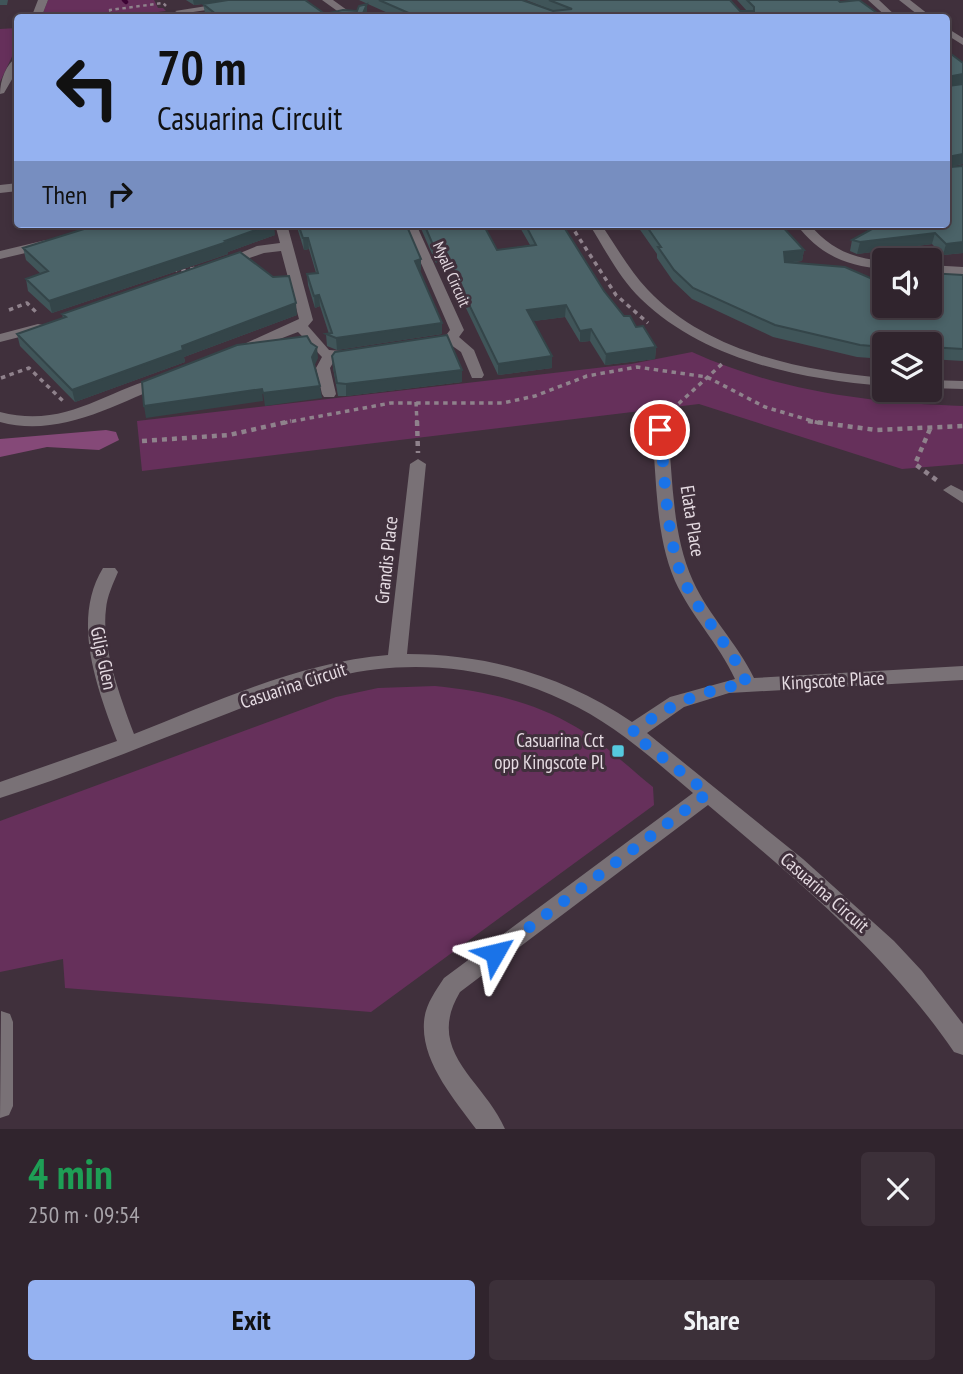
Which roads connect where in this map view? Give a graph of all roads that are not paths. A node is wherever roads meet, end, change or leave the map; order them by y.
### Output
1 (267, 0) edge
2 (327, 0) edge
3 (873, 0) edge
4 (904, 0) edge
5 (168, 3) road end
6 (182, 14) edge
7 (189, 14) edge
8 (348, 14) edge
9 (889, 14) edge
10 (923, 14) edge
11 (14, 66) edge
12 (0, 91) edge
13 (282, 228) edge
14 (412, 228) edge
15 (598, 228) edge
16 (806, 228) edge
17 (54, 242) edge
18 (287, 246) junction
19 (0, 255) edge
20 (872, 264) edge
21 (206, 267) edge
22 (942, 270) edge
23 (963, 271) edge
24 (48, 324) edge
25 (299, 326) junction
26 (0, 338) edge
27 (452, 339) junction
28 (419, 346) edge
29 (367, 354) edge
30 (223, 356) edge
31 (333, 357) junction
32 (174, 375) edge
33 (477, 375) dead end
34 (872, 380) edge
35 (942, 384) edge
36 (963, 385) edge
37 (329, 394) dead end
38 (0, 417) edge
39 (660, 430) road end
40 (418, 464) road end
41 (109, 572) dead end
42 (397, 661) junction
43 (963, 673) edge
44 (747, 684) junction
45 (631, 733) junction
46 (128, 744) junction
47 (0, 790) edge
48 (708, 793) junction
49 (1, 1022) edge
50 (963, 1044) edge
51 (0, 1106) edge
52 (492, 1129) edge

1 - 7 street
2 - 8 street
3 - 9 street
4 - 10 street
5 - 6 street
11 - 12 street
13 - 18 street
14 - 27 street, Myall Circuit
15 - 34 street
16 - 20 street
17 - 19 street
18 - 21 street
18 - 25 street
22 - 23 street
24 - 26 street
25 - 30 street
25 - 31 street
27 - 28 street
27 - 33 street
29 - 31 street
31 - 37 street
32 - 38 street
35 - 36 street
39 - 44 street, Elata Place
40 - 42 street, Grandis Place
41 - 46 street, Gilja Glen
42 - 45 street, Casuarina Circuit
42 - 46 street, Casuarina Circuit
43 - 44 street, Kingscote Place
44 - 45 street, Kingscote Place
45 - 48 street, Casuarina Circuit
46 - 47 street, Casuarina Circuit
48 - 50 street, Casuarina Circuit
48 - 52 street
49 - 51 street

